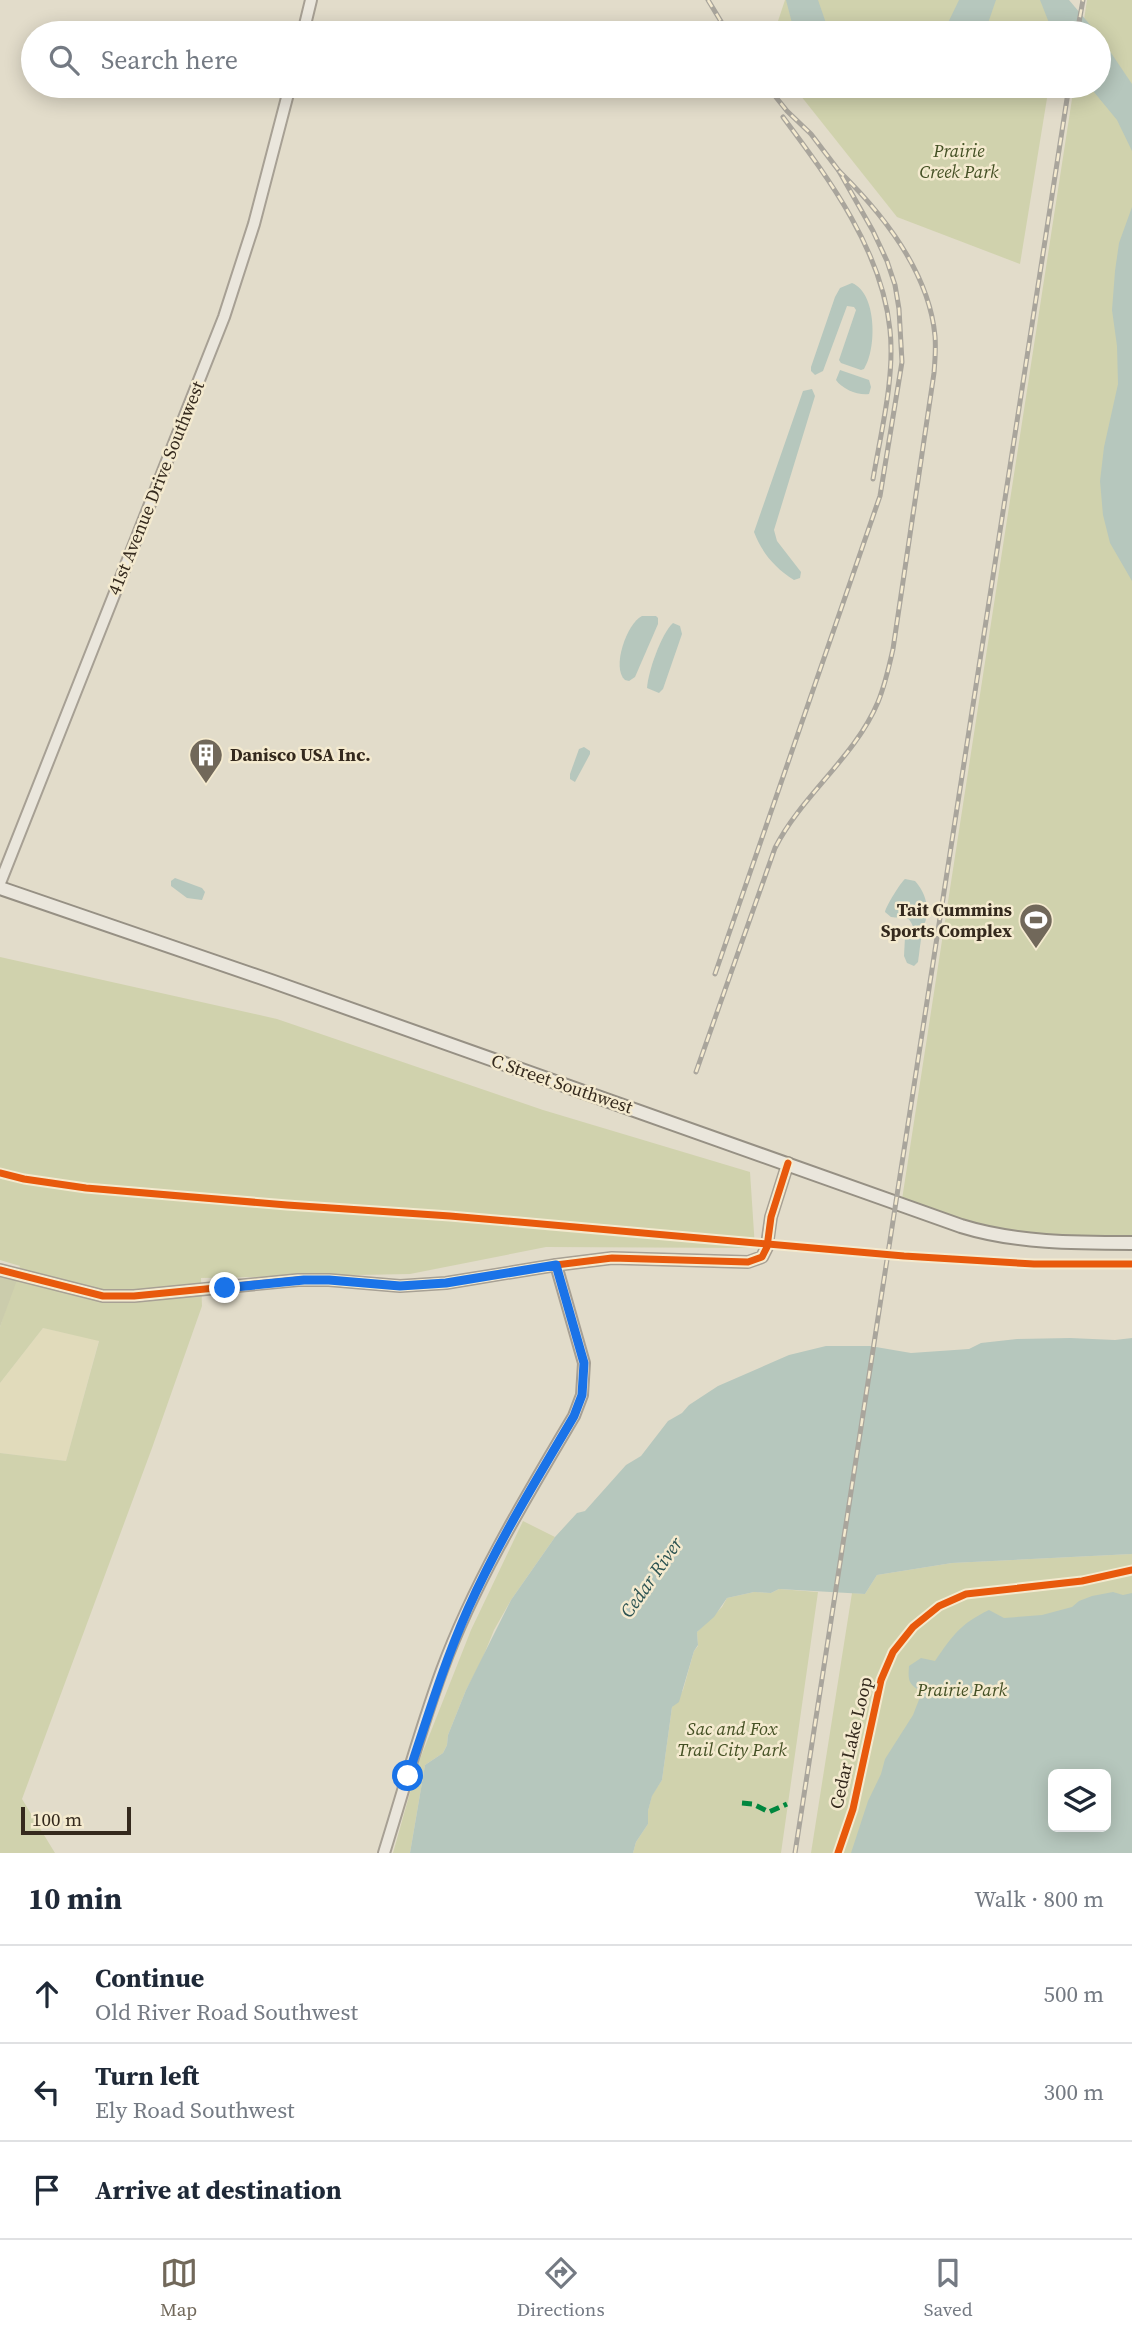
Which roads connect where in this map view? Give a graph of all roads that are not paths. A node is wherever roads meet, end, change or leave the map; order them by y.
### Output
1 (311, 0) edge
2 (306, 21) edge
3 (287, 98) edge
4 (0, 886) edge
5 (788, 1163) junction
6 (1132, 1243) edge
7 (556, 1265) junction
8 (0, 1270) edge
9 (384, 1853) edge

1 - 2 street
3 - 4 street, 41st Avenue Drive Southwest
4 - 5 main road, C Street Southwest
5 - 6 main road, C Street Southwest
5 - 7 street
7 - 8 street
7 - 9 street

